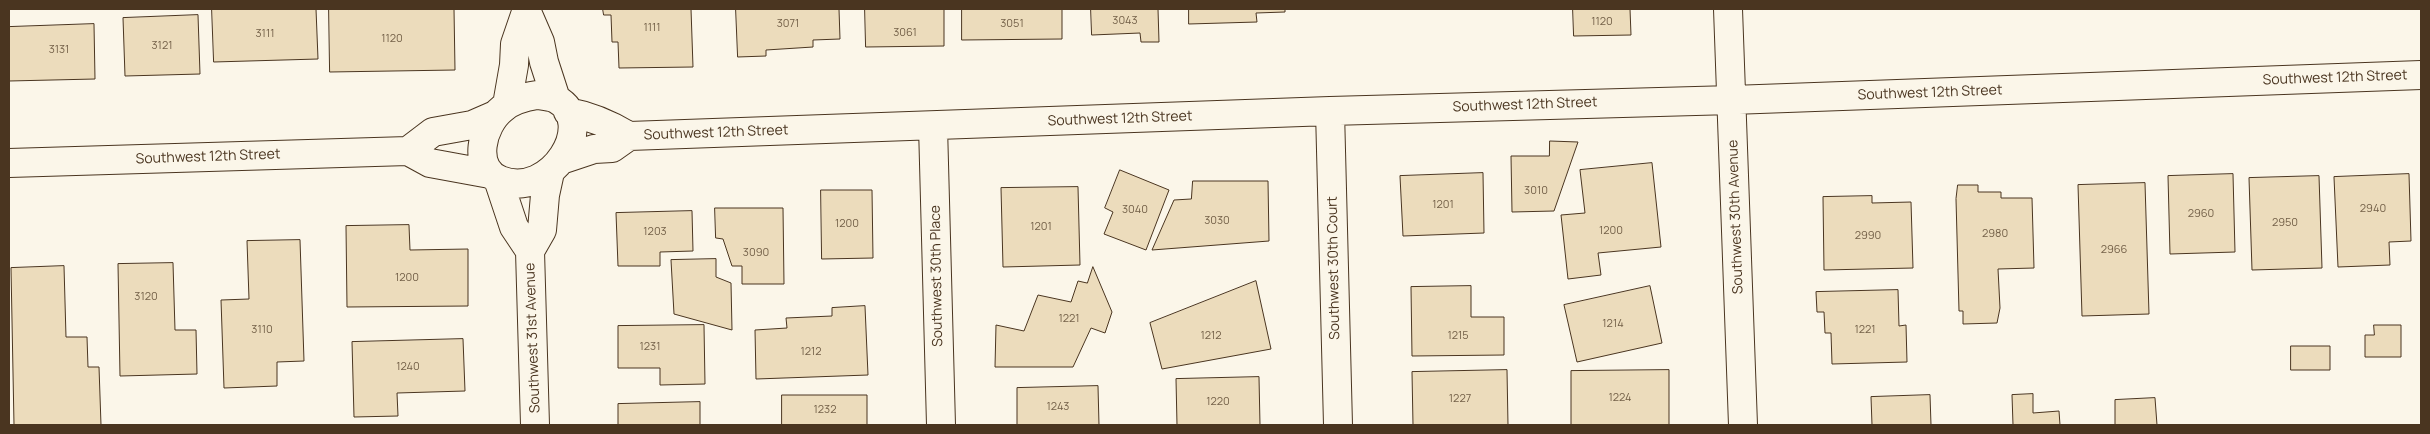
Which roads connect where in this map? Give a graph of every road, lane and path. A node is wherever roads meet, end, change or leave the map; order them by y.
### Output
1 (1728, 9) edge
2 (527, 10) edge
3 (2421, 75) edge
4 (1732, 100) junction
5 (562, 105) junction
6 (501, 110) junction
7 (1330, 110) junction
8 (933, 126) junction
9 (629, 136) junction
10 (408, 150) junction
11 (9, 163) edge
12 (556, 166) junction
13 (494, 177) junction
14 (530, 251) junction
15 (535, 425) edge
16 (941, 425) edge
17 (1338, 425) edge
18 (1744, 425) edge

1 - 4 street, Southwest 30th Avenue
2 - 5 street
2 - 6 street
3 - 4 street, Southwest 12th Street
4 - 7 street, Southwest 12th Street
4 - 18 street, Southwest 30th Avenue
5 - 6 street
5 - 9 street, Southwest 12th Street
5 - 12 street
6 - 10 street
6 - 13 street
7 - 8 street, Southwest 12th Street
7 - 17 street, Southwest 30th Court
8 - 9 street, Southwest 12th Street
8 - 16 street, Southwest 30th Place
9 - 12 street, Southwest 12th Street
10 - 11 street, Southwest 12th Street
10 - 13 street
12 - 13 street
12 - 14 street, Southwest 31st Avenue
13 - 14 street, Southwest 31st Avenue
14 - 15 street, Southwest 31st Avenue

